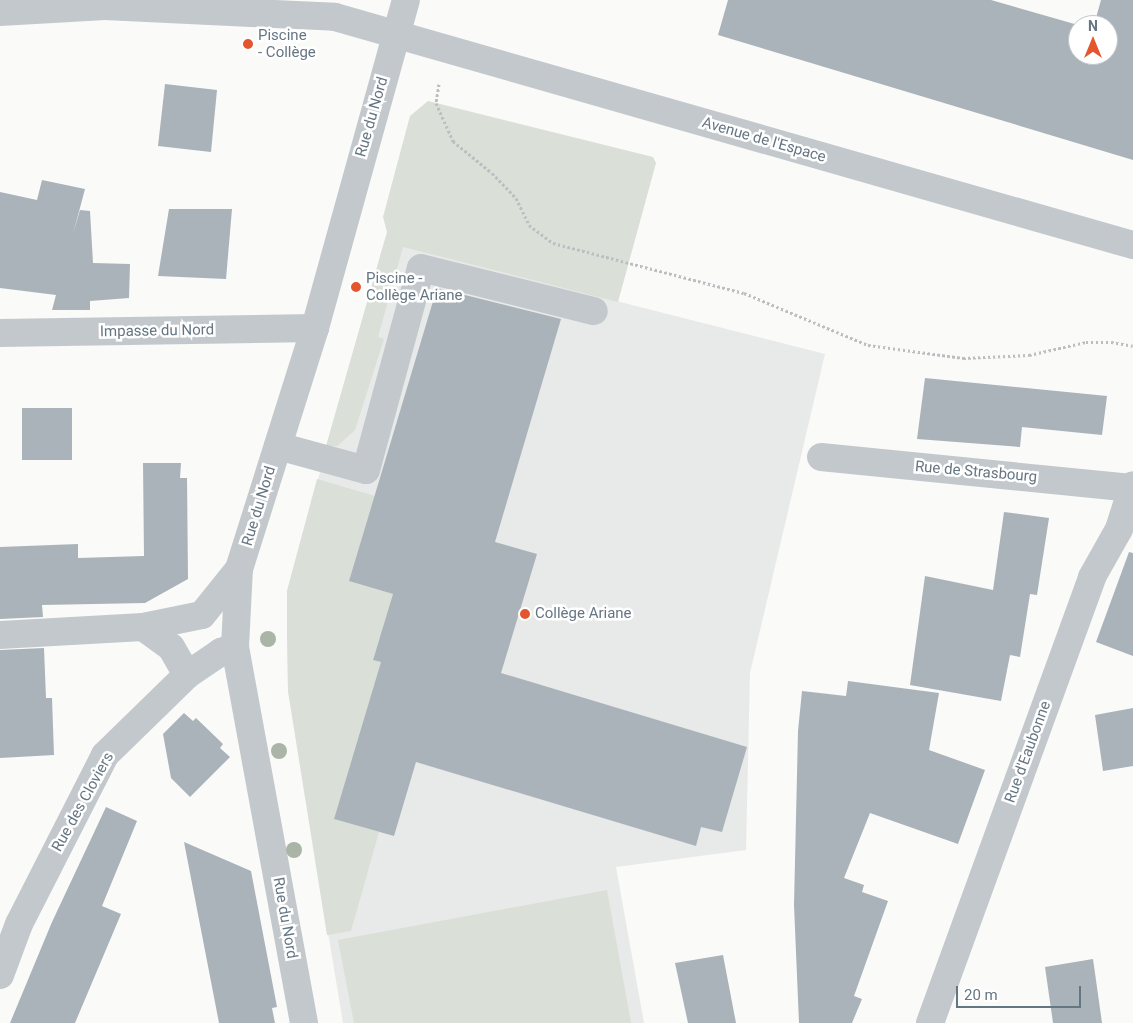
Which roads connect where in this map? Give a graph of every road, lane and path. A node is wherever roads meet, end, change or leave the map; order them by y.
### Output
1 (406, 0) edge
2 (0, 12) edge
3 (396, 35) junction
4 (444, 49) junction
5 (1133, 245) edge
6 (594, 311) dead end
7 (315, 328) junction
8 (0, 333) edge
9 (1133, 346) edge
10 (278, 446) junction
11 (821, 458) dead end
12 (1132, 486) edge
13 (239, 569) junction
14 (143, 627) junction
15 (0, 635) edge
16 (235, 647) junction
17 (187, 675) junction
18 (0, 975) edge
19 (304, 1023) edge
20 (930, 1023) edge

1 - 3 street, Rue du Nord
2 - 3 street, Avenue de l'Espace
3 - 4 street, Avenue de l'Espace
3 - 7 street, Rue du Nord
4 - 5 street, Avenue de l'Espace
4 - 9 path
6 - 10 street
7 - 8 street, Impasse du Nord
7 - 10 street, Rue du Nord
10 - 13 street, Rue du Nord
11 - 12 street, Rue de Strasbourg
12 - 20 street, Rue d'Eaubonne
13 - 14 street
13 - 16 street, Rue du Nord
14 - 15 street
14 - 17 street
16 - 17 street, Rue des Cloviers
16 - 19 street, Rue du Nord
17 - 18 street, Rue des Cloviers

